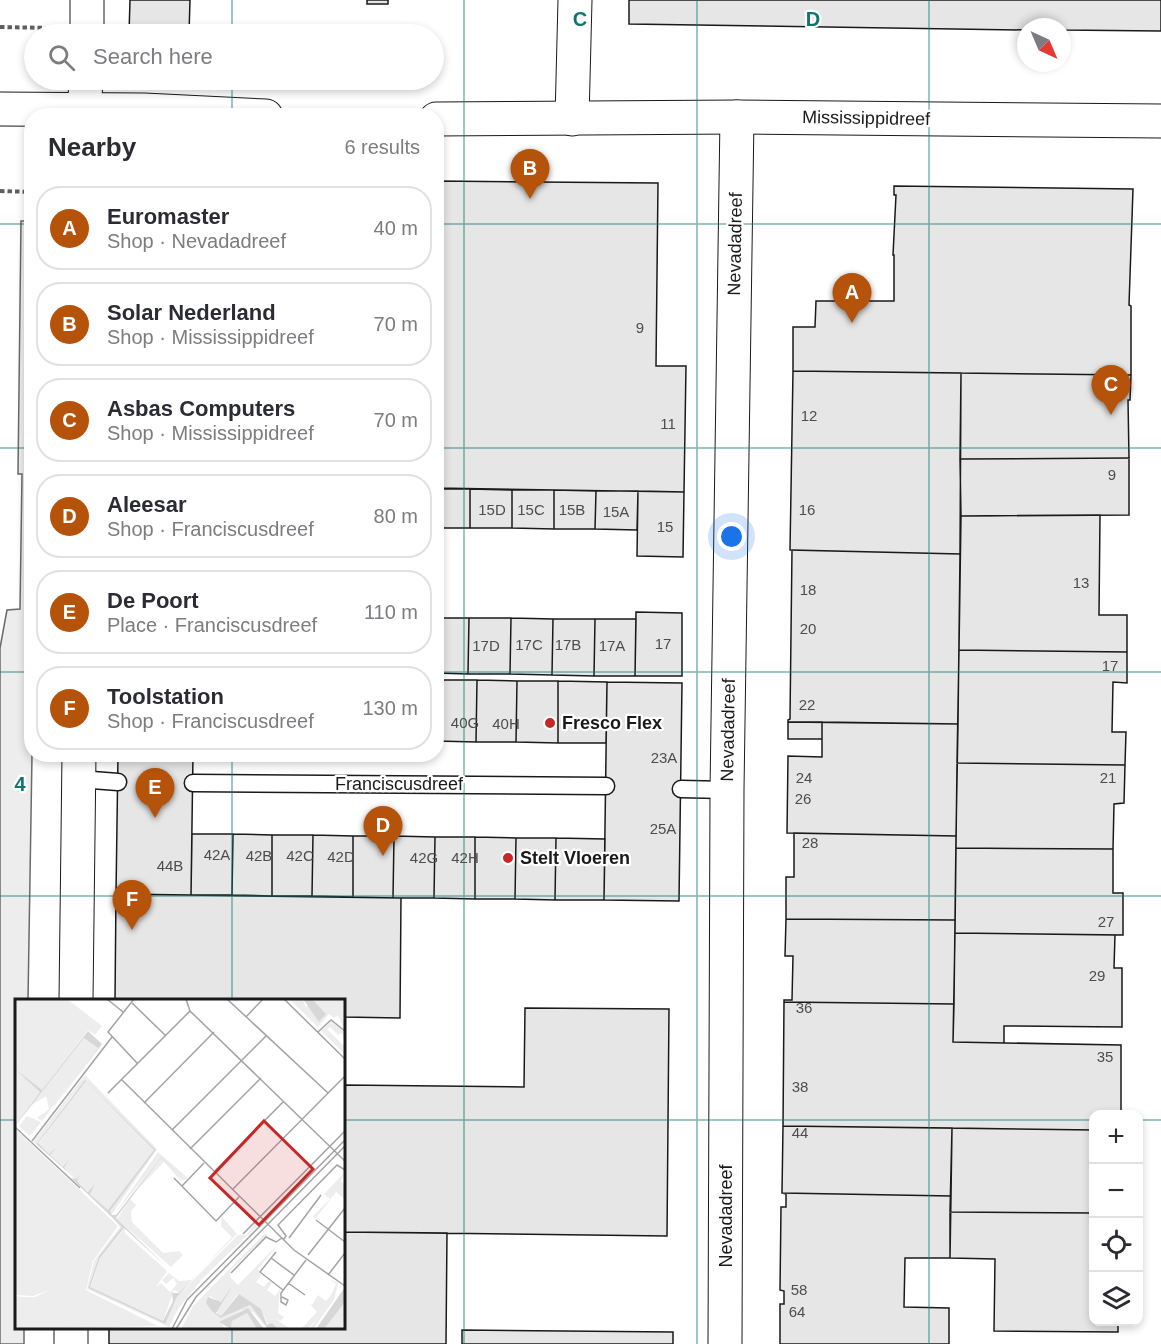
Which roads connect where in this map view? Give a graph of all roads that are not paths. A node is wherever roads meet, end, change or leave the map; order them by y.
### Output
1 (575, 0) edge
2 (85, 102) edge
3 (129, 108) edge
4 (0, 109) edge
5 (737, 117) junction
6 (444, 118) edge
7 (572, 119) junction
8 (1161, 121) edge
9 (79, 767) edge
10 (118, 782) dead end
11 (192, 783) dead end
12 (606, 786) dead end
13 (681, 789) dead end
14 (727, 790) junction
15 (76, 999) edge
16 (725, 1344) edge

1 - 7 street
2 - 3 street
2 - 4 street
5 - 7 street, Mississippidreef
5 - 8 street, Mississippidreef
5 - 14 street, Nevadadreef
6 - 7 street, Mississippidreef
9 - 10 lane
9 - 15 street
11 - 12 lane, Franciscusdreef
13 - 14 lane
14 - 16 street, Nevadadreef

